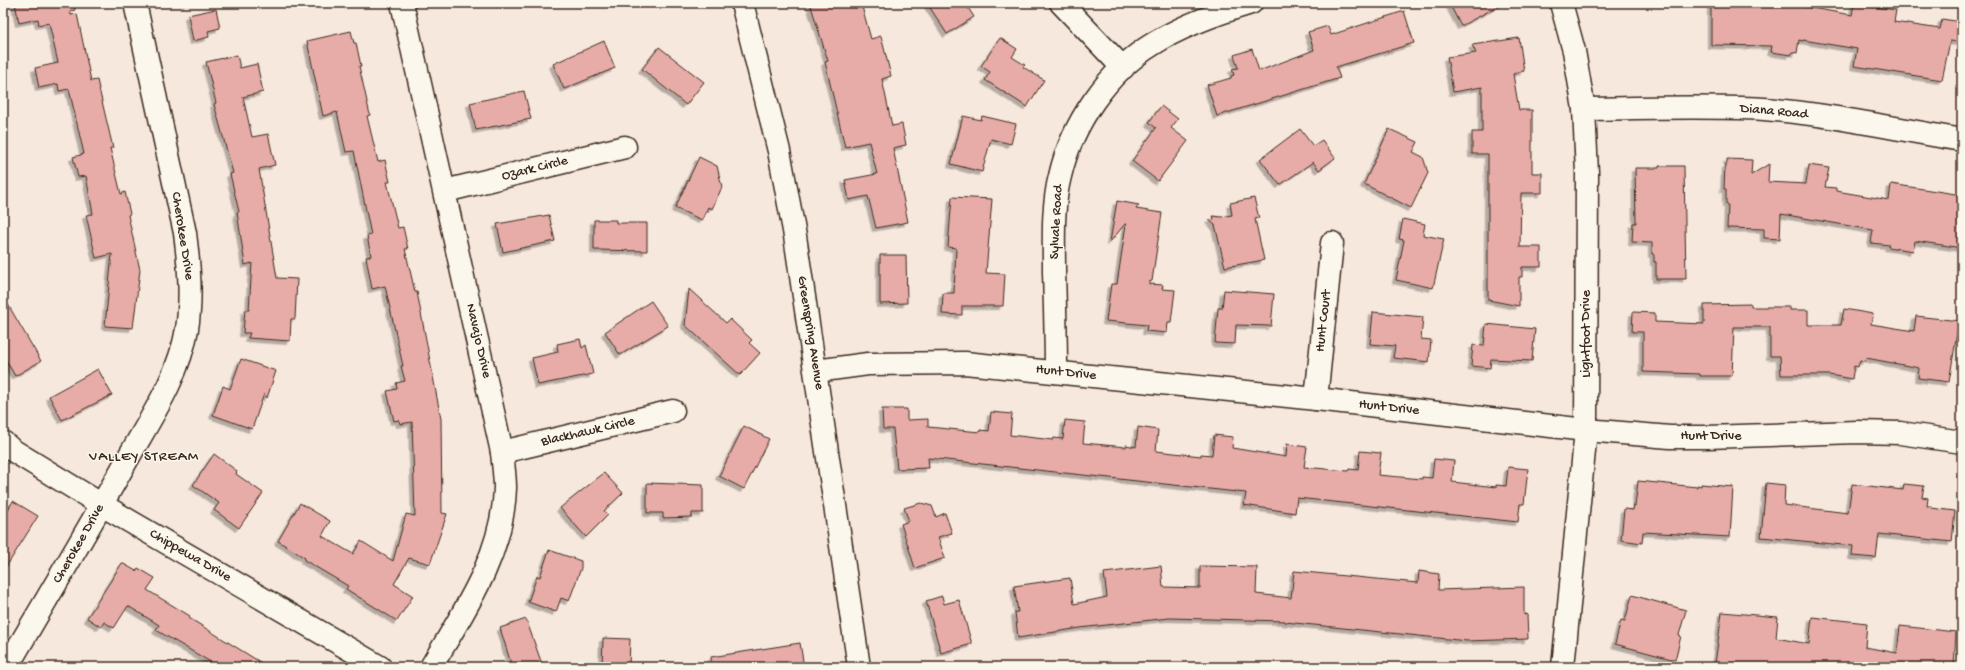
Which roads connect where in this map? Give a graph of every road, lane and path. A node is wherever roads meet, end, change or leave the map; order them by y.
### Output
1 (135, 3) edge
2 (402, 3) edge
3 (742, 3) edge
4 (1061, 3) edge
5 (1251, 3) edge
6 (1561, 3) edge
7 (1123, 68) junction
8 (1584, 109) junction
9 (1962, 140) edge
10 (625, 147) dead end
11 (445, 191) junction
12 (1332, 243) dead end
13 (816, 371) junction
14 (1056, 372) junction
15 (1316, 399) junction
16 (673, 411) dead end
17 (1586, 430) junction
18 (3, 442) edge
19 (1962, 442) edge
20 (502, 452) junction
21 (102, 505) junction
22 (7, 667) edge
23 (380, 667) edge
24 (432, 667) edge
25 (859, 667) edge
26 (1563, 667) edge

1 - 21 street, Cherokee Drive
2 - 11 street, Navajo Drive
3 - 13 street, Greenspring Avenue
4 - 7 street
5 - 7 street, Sylvale Road
6 - 8 street, Lightfoot Drive
7 - 14 street, Sylvale Road
8 - 9 street, Diana Road
8 - 17 street, Lightfoot Drive
10 - 11 street, Ozark Circle
11 - 20 street, Navajo Drive
12 - 15 street, Hunt Court
13 - 14 street, Hunt Drive
13 - 25 street, Greenspring Avenue
14 - 15 street, Hunt Drive
15 - 17 street, Hunt Drive
16 - 20 street, Blackhawk Circle
17 - 19 street, Hunt Drive
17 - 26 street, Lightfoot Drive
18 - 21 street, Chippewa Drive
20 - 24 street, Navajo Drive
21 - 22 street, Cherokee Drive
21 - 23 street, Chippewa Drive

